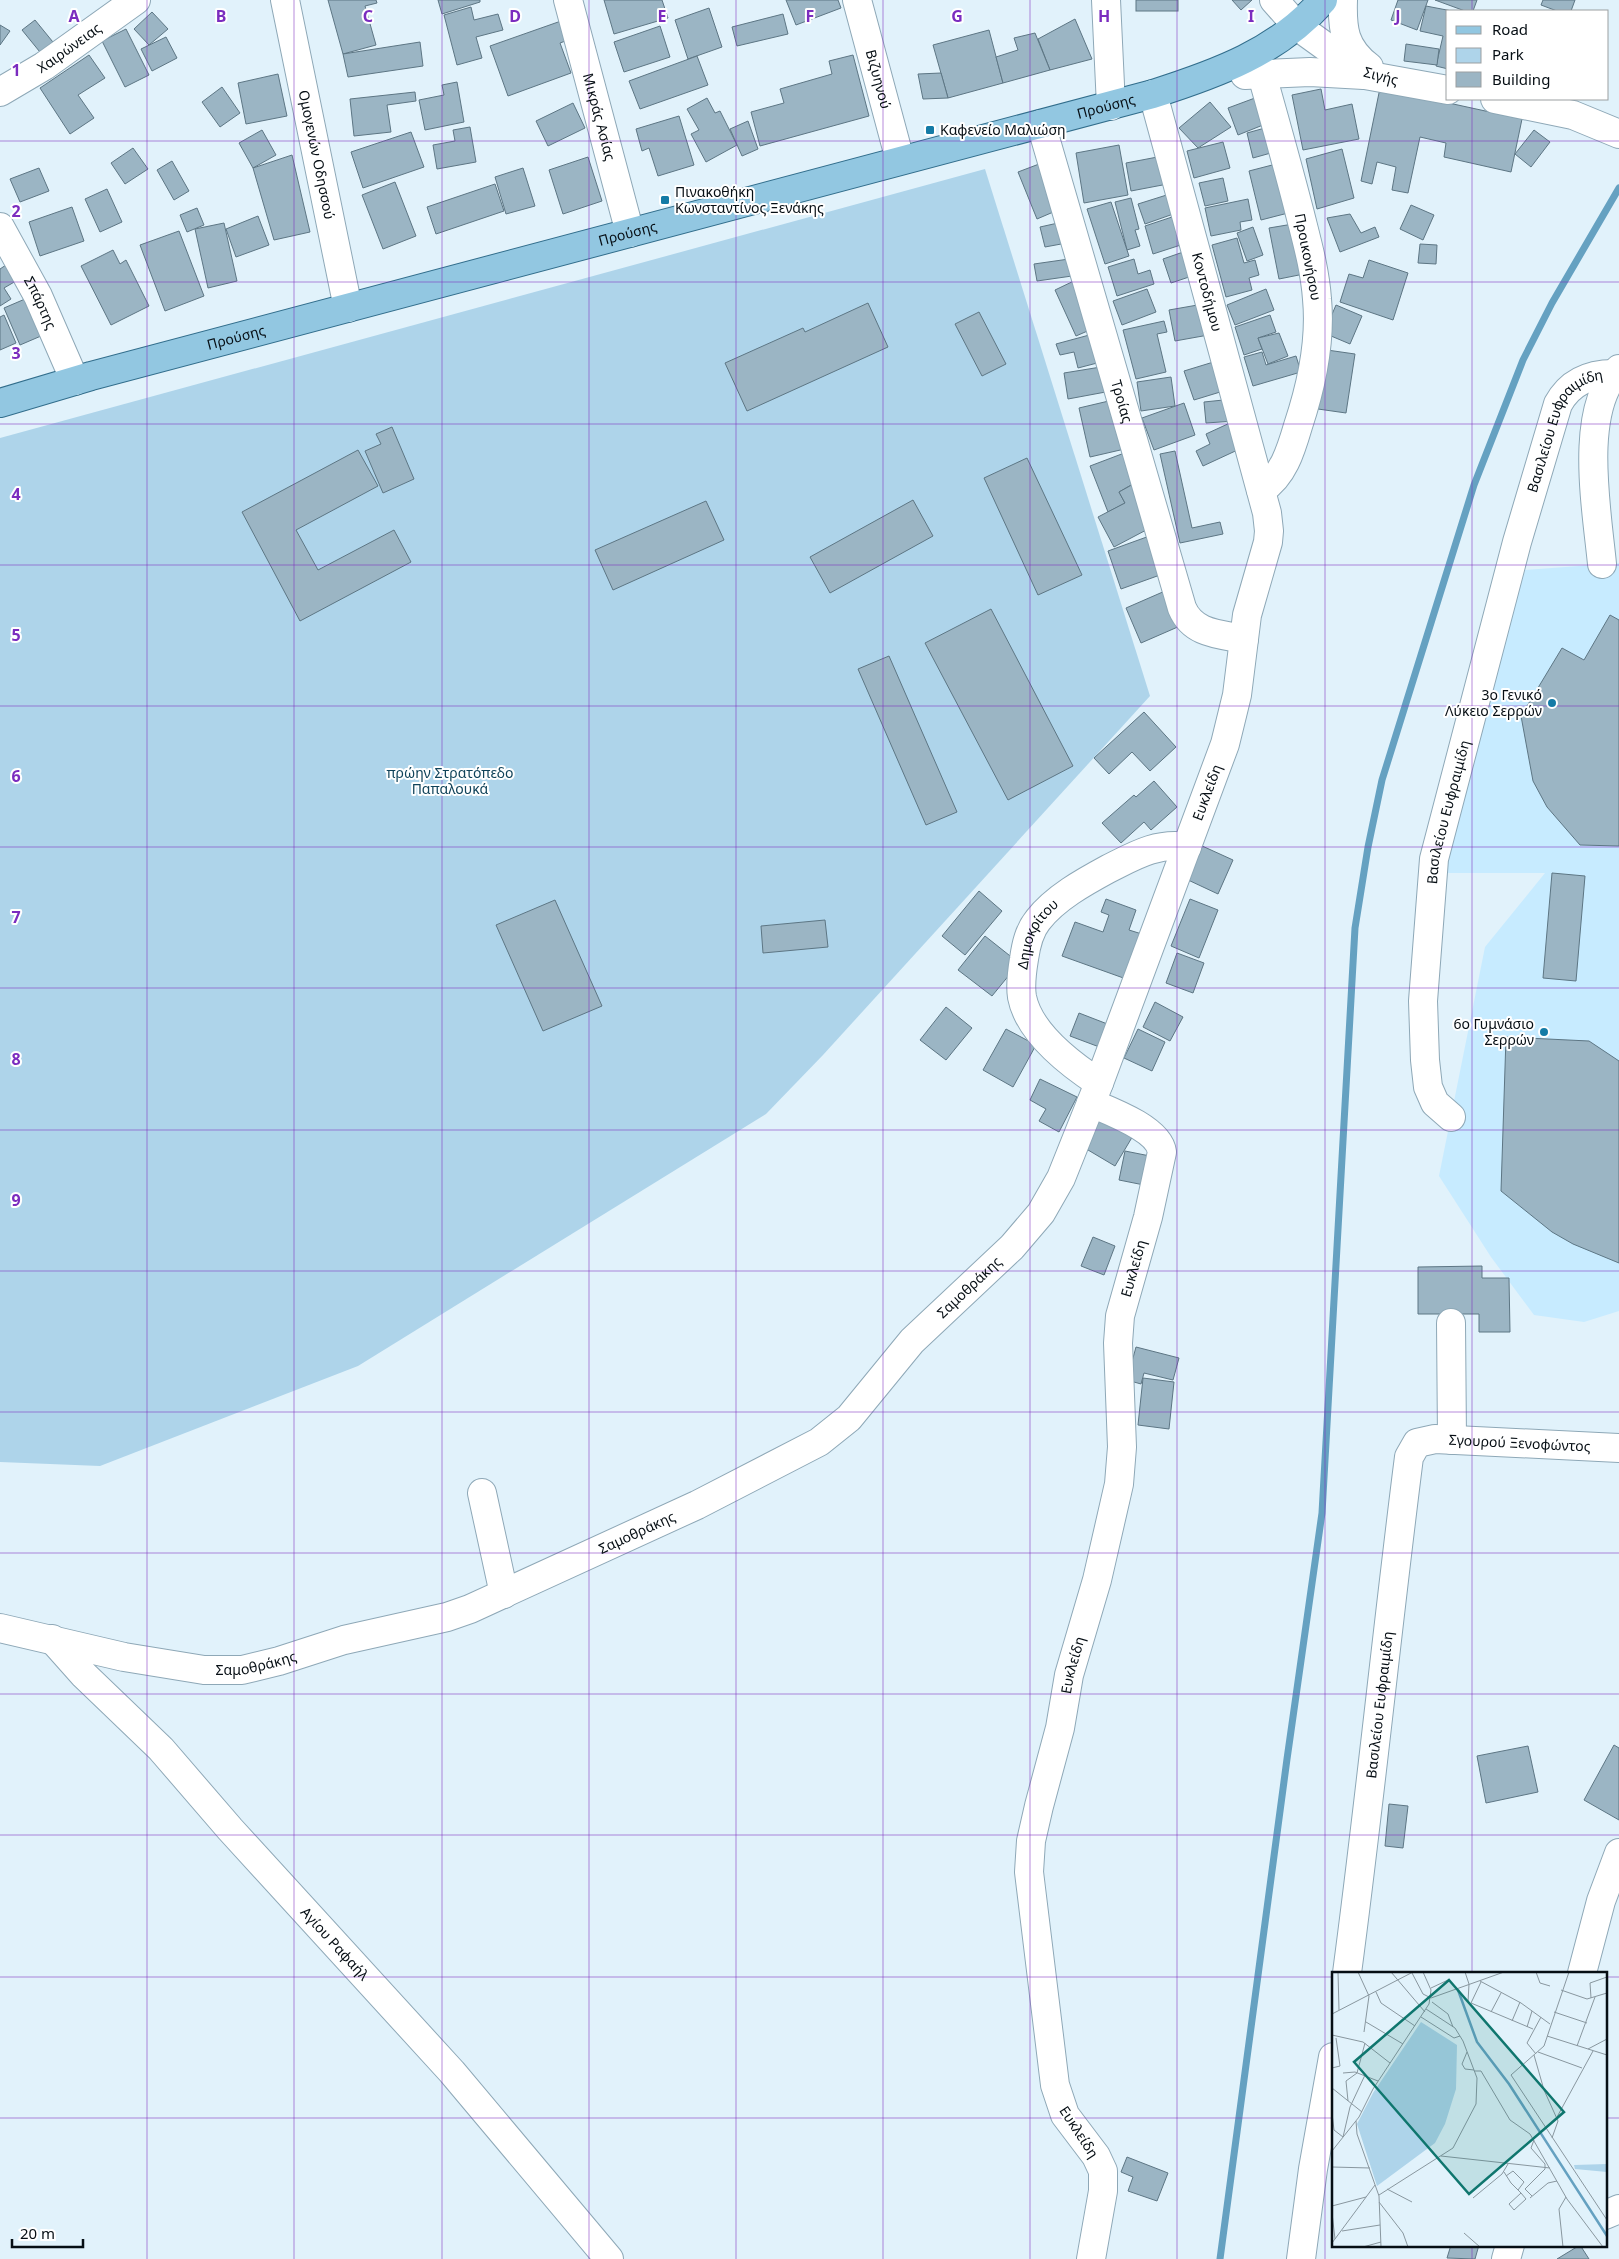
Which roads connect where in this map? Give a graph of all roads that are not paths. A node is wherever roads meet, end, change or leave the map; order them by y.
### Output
1 (136, 0) edge
2 (285, 0) edge
3 (568, 0) edge
4 (858, 0) edge
5 (1106, 0) edge
6 (1274, 0) edge
7 (1323, 0) edge
8 (1343, 0) edge
9 (1297, 26) junction
10 (1262, 75) junction
11 (1365, 75) junction
12 (1203, 78) junction
13 (1397, 81) junction
14 (1446, 90) edge
15 (0, 92) edge
16 (1153, 94) junction
17 (1501, 100) edge
18 (1111, 106) junction
19 (1041, 124) junction
20 (1619, 134) edge
21 (900, 160) junction
22 (0, 228) edge
23 (630, 233) junction
24 (348, 308) junction
25 (1616, 372) edge
26 (76, 381) junction
27 (0, 403) edge
28 (1261, 490) junction
29 (1602, 564) dead end
30 (1244, 639) junction
31 (1186, 847) junction
32 (1095, 1093) junction
33 (1451, 1117) dead end
34 (1451, 1323) dead end
35 (1452, 1440) junction
36 (1420, 1441) joint
37 (1619, 1448) edge
38 (482, 1493) dead end
39 (504, 1594) junction
40 (0, 1628) edge
41 (52, 1639) junction
42 (124, 1657) junction
43 (104, 1694) junction
44 (1619, 1853) edge
45 (1347, 1972) edge
46 (1582, 1972) edge
47 (1332, 2063) edge
48 (1619, 2208) edge
49 (1606, 2214) edge
50 (1510, 2246) edge
51 (609, 2259) edge
52 (1091, 2259) edge
53 (1301, 2259) edge
54 (1506, 2259) edge

1 - 15 street, Χαιρώνειας
2 - 24 street, Ομογενών Οδησσού
3 - 23 street, Μικράς Ασίας
4 - 21 street, Βιζυηνού
5 - 18 street
6 - 9 street, Σιγής
7 - 9 main road, Προύσης
8 - 13 street
9 - 11 street, Σιγής
9 - 12 main road, Προύσης
10 - 11 street
10 - 12 street
10 - 28 street, Προικονήσου
11 - 13 street, Σιγής
12 - 16 main road, Προύσης
13 - 14 street, Σιγής
16 - 18 main road, Προύσης
16 - 28 street, Κοντοδήμου
17 - 20 street
18 - 19 main road, Προύσης
19 - 21 main road, Προύσης
19 - 30 street, Τροίας
21 - 23 main road, Προύσης
22 - 26 street, Σπάρτης
23 - 24 main road, Προύσης
24 - 26 main road, Προύσης
25 - 29 street
25 - 33 street, Βασιλείου Ευφραιμίδη
26 - 27 main road, Προύσης
28 - 30 street, Ευκλείδη
30 - 31 street, Ευκλείδη
31 - 32 street, Ευκλείδη
31 - 32 street, Δημοκρίτου
32 - 39 street, Σαμοθράκης
32 - 52 street, Ευκλείδη
34 - 35 street
35 - 36 street, Σγουρού Ξενοφώντος
35 - 37 street, Σγουρού Ξενοφώντος
36 - 45 street, Βασιλείου Ευφραιμίδη
38 - 39 street
39 - 42 street, Σαμοθράκης
40 - 41 street, Σαμοθράκης
41 - 42 street, Σαμοθράκης
41 - 43 street, Αγίου Ραφαήλ
42 - 43 street
43 - 51 street, Αγίου Ραφαήλ
44 - 46 street
47 - 53 street
48 - 49 street
50 - 54 street

